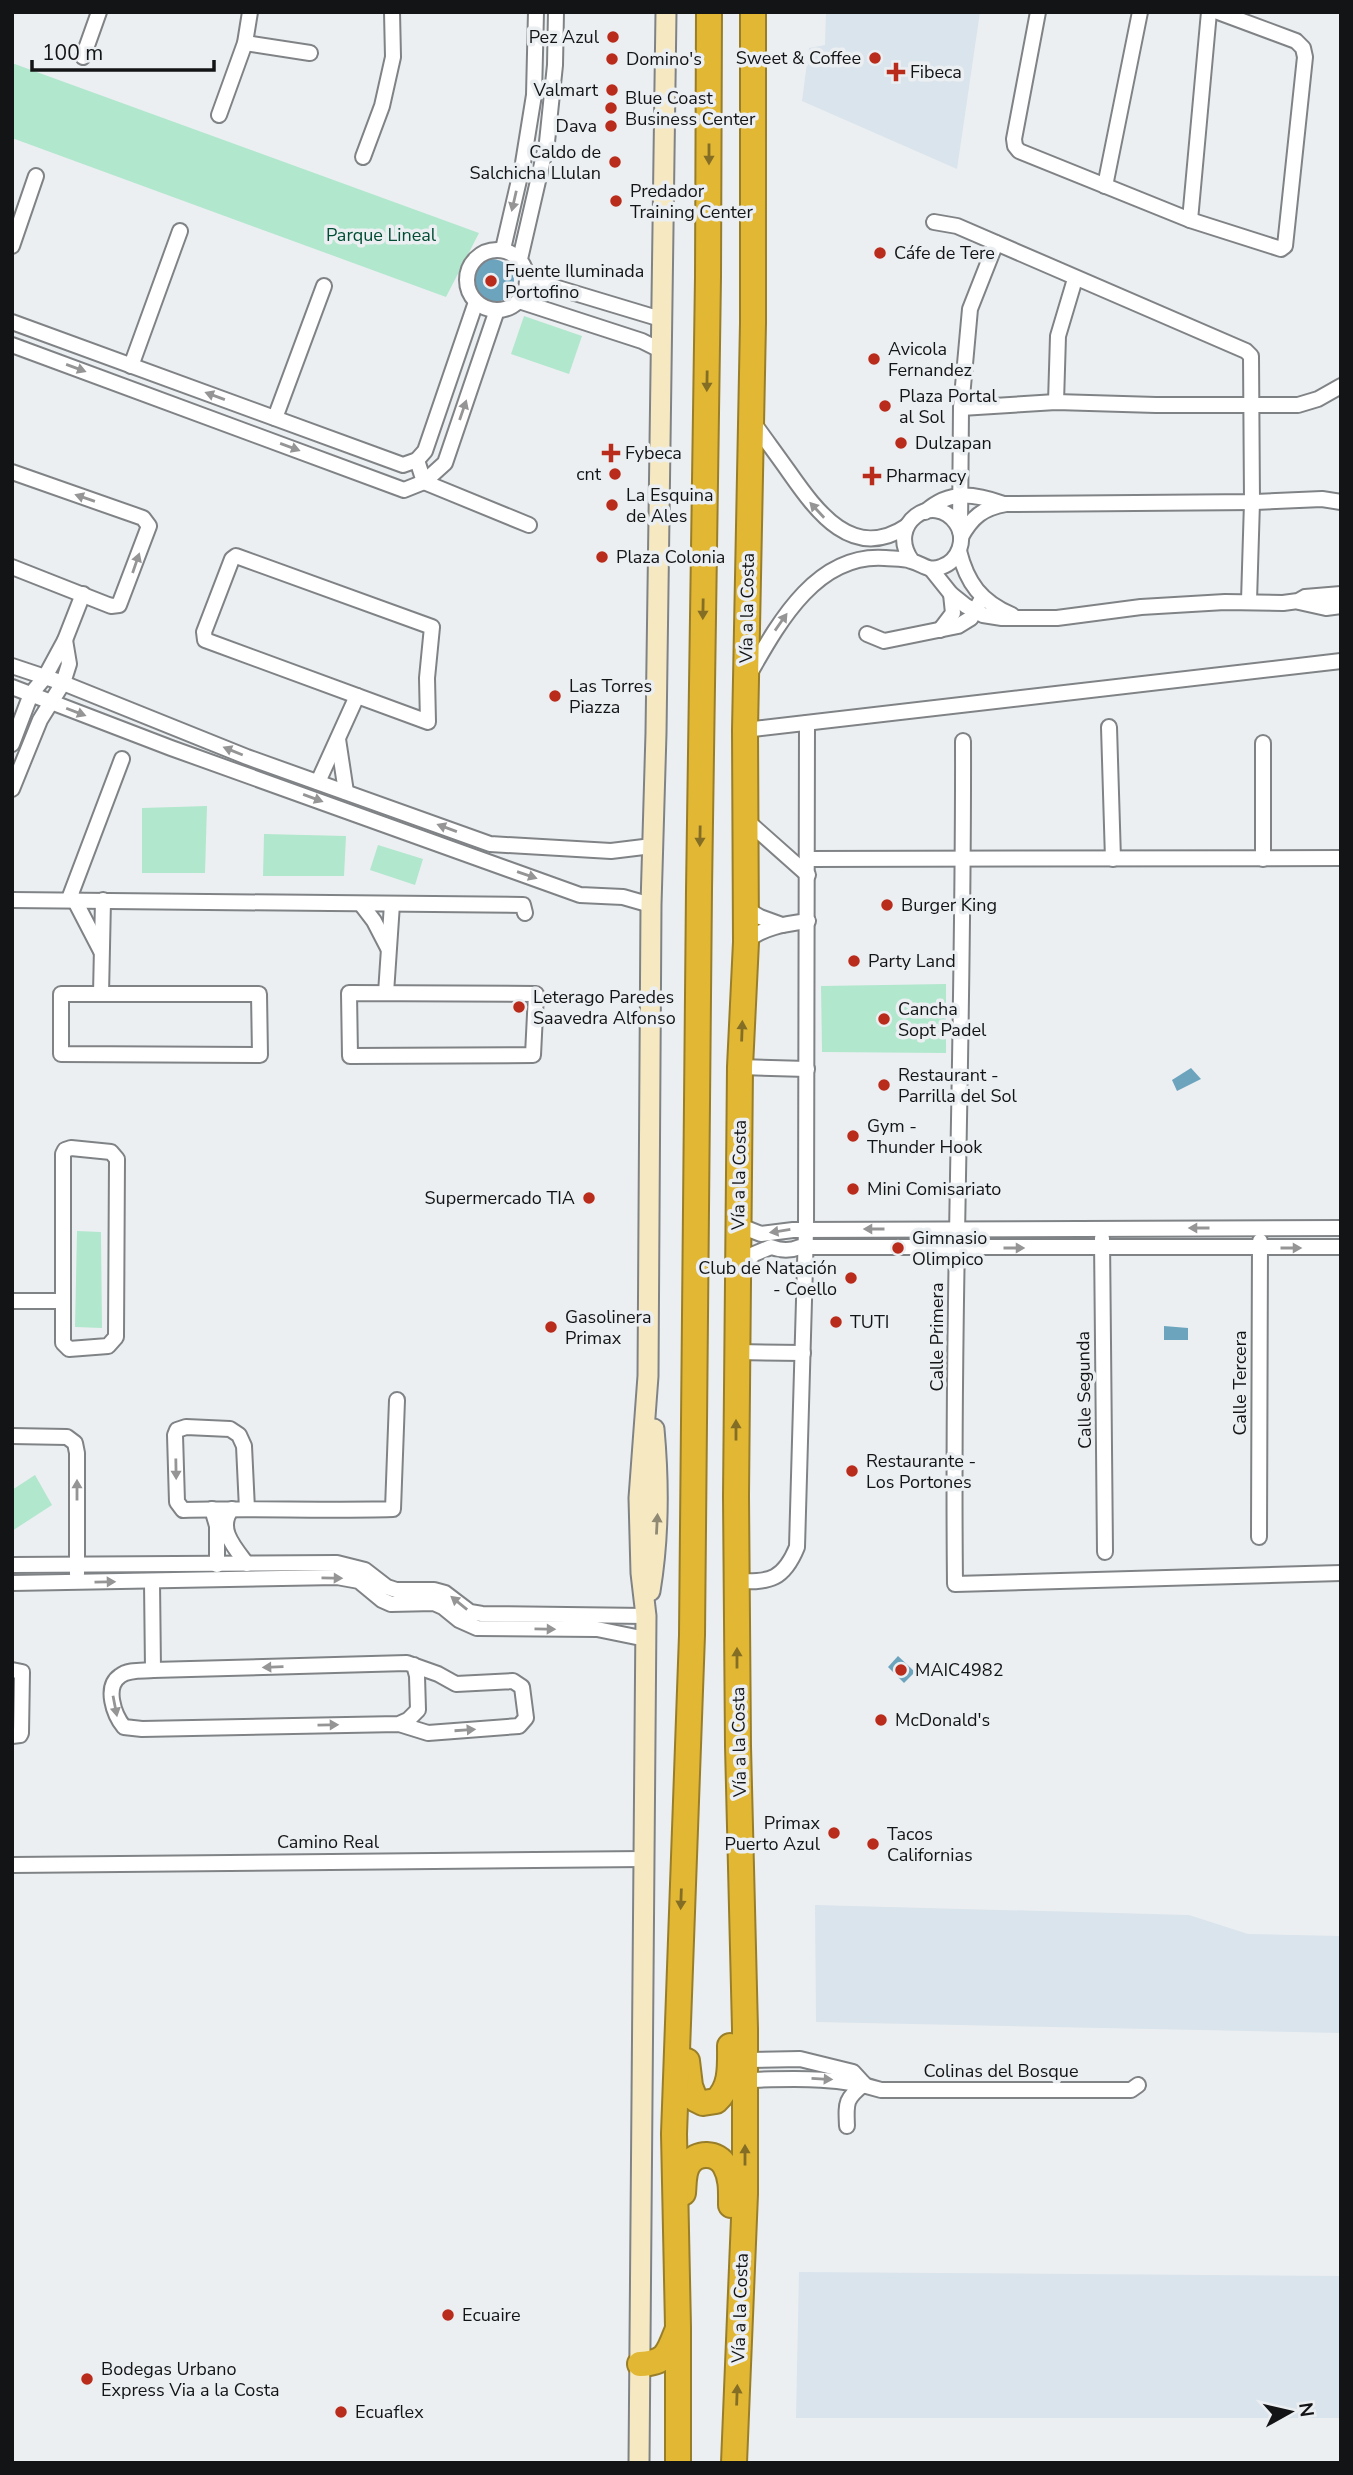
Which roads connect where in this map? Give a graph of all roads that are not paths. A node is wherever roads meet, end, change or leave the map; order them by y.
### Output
1 (99, 12) edge
2 (250, 12) edge
3 (392, 12) edge
4 (536, 12) edge
5 (556, 12) edge
6 (666, 12) edge
7 (709, 12) edge
8 (753, 12) edge
9 (1038, 12) edge
10 (1140, 12) edge
11 (1209, 12) edge
12 (1218, 12) edge
13 (245, 43) junction
14 (310, 53) dead end
15 (83, 57) dead end
16 (219, 115) dead end
17 (363, 157) dead end
18 (36, 176) dead end
19 (1105, 186) junction
20 (1190, 220) junction
21 (934, 222) dead end
22 (180, 231) dead end
23 (996, 243) junction
24 (12, 246) edge
25 (503, 249) junction
26 (520, 259) junction
27 (528, 279) junction
28 (1075, 279) junction
29 (324, 286) dead end
30 (576, 295) junction
31 (519, 301) junction
32 (476, 302) junction
33 (621, 308) junction
34 (497, 310) junction
35 (569, 317) junction
36 (664, 320) junction
37 (12, 322) edge
38 (614, 332) junction
39 (59, 339) junction
40 (12, 345) edge
41 (662, 351) junction
42 (51, 359) junction
43 (131, 366) junction
44 (1341, 386) edge
45 (1056, 402) junction
46 (1252, 403) junction
47 (961, 408) junction
48 (275, 418) junction
49 (751, 418) junction
50 (417, 460) junction
51 (12, 472) edge
52 (425, 482) junction
53 (1341, 490) edge
54 (961, 494) junction
55 (1322, 499) junction
56 (1252, 502) junction
57 (1341, 502) edge
58 (1006, 504) junction
59 (925, 512) junction
60 (529, 525) dead end
61 (907, 526) junction
62 (843, 531) junction
63 (960, 540) junction
64 (912, 561) junction
65 (845, 563) junction
66 (12, 567) edge
67 (930, 569) junction
68 (83, 594) junction
69 (951, 594) junction
70 (1341, 594) edge
71 (982, 598) junction
72 (1249, 601) junction
73 (1298, 601) junction
74 (1341, 606) edge
75 (976, 612) junction
76 (1020, 618) junction
77 (940, 630) junction
78 (867, 634) dead end
79 (65, 640) junction
80 (1341, 661) edge
81 (12, 666) edge
82 (44, 677) junction
83 (746, 680) junction
84 (63, 683) junction
85 (12, 687) edge
86 (31, 694) junction
87 (357, 696) junction
88 (52, 703) junction
89 (807, 723) junction
90 (1109, 727) dead end
91 (745, 730) junction
92 (337, 738) junction
93 (963, 741) dead end
94 (1263, 743) dead end
95 (12, 744) edge
96 (122, 759) dead end
97 (295, 774) junction
98 (318, 782) junction
99 (12, 789) edge
100 (289, 790) junction
101 (346, 792) junction
102 (746, 820) junction
103 (652, 846) junction
104 (1341, 858) edge
105 (808, 859) junction
106 (1112, 859) junction
107 (1263, 859) junction
108 (963, 860) junction
109 (808, 875) junction
110 (71, 899) junction
111 (12, 900) edge
112 (103, 900) junction
113 (361, 904) junction
114 (392, 904) junction
115 (651, 905) junction
116 (745, 908) junction
117 (526, 913) dead end
118 (808, 921) junction
119 (782, 925) junction
120 (746, 942) junction
121 (388, 949) junction
122 (102, 953) junction
123 (386, 993) junction
124 (101, 994) junction
125 (740, 1067) junction
126 (807, 1069) junction
127 (737, 1225) junction
128 (1260, 1228) junction
129 (1341, 1228) edge
130 (956, 1229) junction
131 (1102, 1229) junction
132 (806, 1230) junction
133 (803, 1247) junction
134 (1341, 1247) edge
135 (956, 1248) junction
136 (1102, 1248) junction
137 (1260, 1248) junction
138 (737, 1272) junction
139 (61, 1301) junction
140 (15, 1302) edge
141 (737, 1352) junction
142 (803, 1353) junction
143 (397, 1400) dead end
144 (12, 1436) edge
145 (212, 1509) junction
146 (232, 1509) junction
147 (247, 1509) junction
148 (1259, 1537) dead end
149 (1105, 1552) dead end
150 (294, 1563) junction
151 (247, 1564) junction
152 (12, 1565) edge
153 (77, 1565) junction
154 (217, 1565) junction
155 (1341, 1573) edge
156 (294, 1578) junction
157 (737, 1581) junction
158 (135, 1582) junction
159 (152, 1582) junction
160 (12, 1583) edge
161 (78, 1583) junction
162 (646, 1616) junction
163 (152, 1619) junction
164 (646, 1639) junction
165 (414, 1665) junction
166 (12, 1670) edge
167 (153, 1670) junction
168 (398, 1724) junction
169 (12, 1736) edge
170 (738, 1746) junction
171 (644, 1859) junction
172 (12, 1865) edge
173 (678, 1984) junction
174 (794, 2059) junction
175 (745, 2070) junction
176 (793, 2078) junction
177 (864, 2084) junction
178 (1138, 2085) dead end
179 (847, 2126) dead end
180 (677, 2293) junction
181 (740, 2321) junction
182 (678, 2327) junction
183 (648, 2363) junction
184 (677, 2424) junction
185 (639, 2463) edge
186 (678, 2463) edge
187 (734, 2463) edge

1 - 15 street
2 - 13 street
3 - 17 street
4 -> 25 street
5 - 26 street
6 - 36 street
7 -> 173 highway
8 - 49 highway, Vía a la Costa
9 - 19 street
10 - 19 street
11 - 20 street
12 - 20 street
13 - 14 street
13 - 16 street
18 - 24 street
19 - 20 street
21 - 23 street
22 - 43 street
23 - 28 street
23 - 47 street
25 - 26 street
25 - 32 street
26 - 27 street
27 - 30 street
27 - 31 street
28 - 45 street
28 - 46 street
29 - 48 street
30 - 33 street
30 - 35 street
31 - 34 street
31 - 35 street
32 - 34 street
32 - 50 street
33 - 36 street
33 - 38 street
52 -> 34 street
35 - 38 street
36 - 41 street
37 - 39 street
38 - 41 street
39 - 42 street
39 - 43 street
40 - 42 street
41 - 103 street
42 -> 52 street
48 -> 43 street
44 - 46 street
45 - 46 street
45 - 47 street
46 - 56 street
47 - 54 street
48 - 50 street
62 -> 49 street
49 - 83 highway, Vía a la Costa
50 - 52 street
68 -> 51 street
52 - 60 street
53 - 55 street
54 - 58 street
54 - 59 street
54 - 63 street
55 - 56 street
55 - 57 street
56 - 58 street
56 - 72 street
58 - 63 street
59 - 61 street
59 - 63 street
61 - 62 street
61 - 64 street
62 - 65 street
63 - 67 street
63 - 71 street
64 - 65 street
64 - 67 street
83 -> 65 street
66 - 68 street
67 - 69 street
68 - 79 street
69 - 75 street
69 - 77 street
70 - 73 street
71 - 75 street
71 - 76 street
72 - 73 street
72 - 76 street
73 - 74 street
75 - 76 street
75 - 77 street
77 - 78 street
79 - 82 street
79 - 84 street
80 - 89 street
81 - 82 street
82 - 84 street
82 - 86 street
83 - 91 highway, Vía a la Costa
84 - 88 street
97 -> 84 street
85 - 86 street
86 - 88 street
86 - 95 street
87 - 87 street
87 - 92 street
88 - 99 street
88 -> 100 street
89 - 91 street
89 - 105 street
90 - 106 street
91 - 102 highway, Vía a la Costa
92 - 98 street
92 - 101 street
93 - 108 street, Calle Primera
94 - 107 street
96 - 110 street
97 - 98 street
97 - 100 street
98 - 101 street
100 -> 115 street
103 -> 101 street
102 - 109 street
102 - 116 highway, Vía a la Costa
103 - 115 street
104 - 107 street
105 - 108 street
105 - 109 street
106 - 107 street
106 - 108 street
108 - 130 street, Calle Primera
109 - 118 street
110 - 111 street
110 - 112 street
110 - 122 street
112 - 113 street
112 - 122 street
113 - 114 street
113 - 121 street
114 - 117 street
114 - 121 street
115 - 162 street
116 - 119 street
116 - 120 highway, Vía a la Costa
118 - 119 street
118 - 126 street
119 - 120 street
125 -> 120 highway, Vía a la Costa
121 - 123 street
122 - 124 street
123 - 123 street
124 - 124 street
125 - 126 street
125 - 127 highway, Vía a la Costa
126 - 132 street
132 -> 127 street
127 - 138 highway, Vía a la Costa
128 - 129 street
128 -> 131 street
128 - 137 street, Calle Tercera
130 - 131 street
130 -> 132 street
130 - 135 street, Calle Primera
131 - 136 street, Calle Segunda
132 - 133 street
133 - 135 street
133 - 138 street
133 - 142 street
137 -> 134 street
135 -> 136 street
135 - 155 street, Calle Primera
136 - 137 street
136 - 149 street, Calle Segunda
137 - 148 street, Calle Tercera
138 - 141 highway, Vía a la Costa
139 - 139 street
139 - 140 street
141 - 142 street
157 -> 141 highway, Vía a la Costa
142 - 157 street
143 - 147 street
153 -> 144 street
145 - 146 street
147 -> 145 street
145 - 154 street
146 - 147 street
146 - 151 street
150 - 151 street
150 - 156 street
162 -> 150 street
151 - 154 street
152 - 153 street
153 - 154 street
153 - 161 street
156 - 159 street
156 -> 164 street
170 -> 157 highway, Vía a la Costa
158 - 159 street
161 -> 158 street
158 - 163 street
159 - 163 street
160 - 161 street
162 - 164 street
163 - 167 street
164 - 171 street
165 -> 167 street
165 - 168 street
168 -> 165 street
166 - 169 street
167 -> 168 street
170 - 173 highway
170 - 175 highway, Vía a la Costa
171 - 172 street, Camino Real
171 - 183 street
173 - 180 highway
174 - 175 street
174 - 176 street
174 - 177 street
175 - 176 street, Colinas del Bosque
181 -> 175 highway, Vía a la Costa
176 -> 177 street, Colinas del Bosque
177 - 178 street, Colinas del Bosque
177 - 179 street
180 - 181 highway
180 - 182 highway
187 -> 181 highway, Vía a la Costa
182 - 183 highway
182 - 184 highway
183 - 184 highway
183 - 185 street
184 - 186 highway

